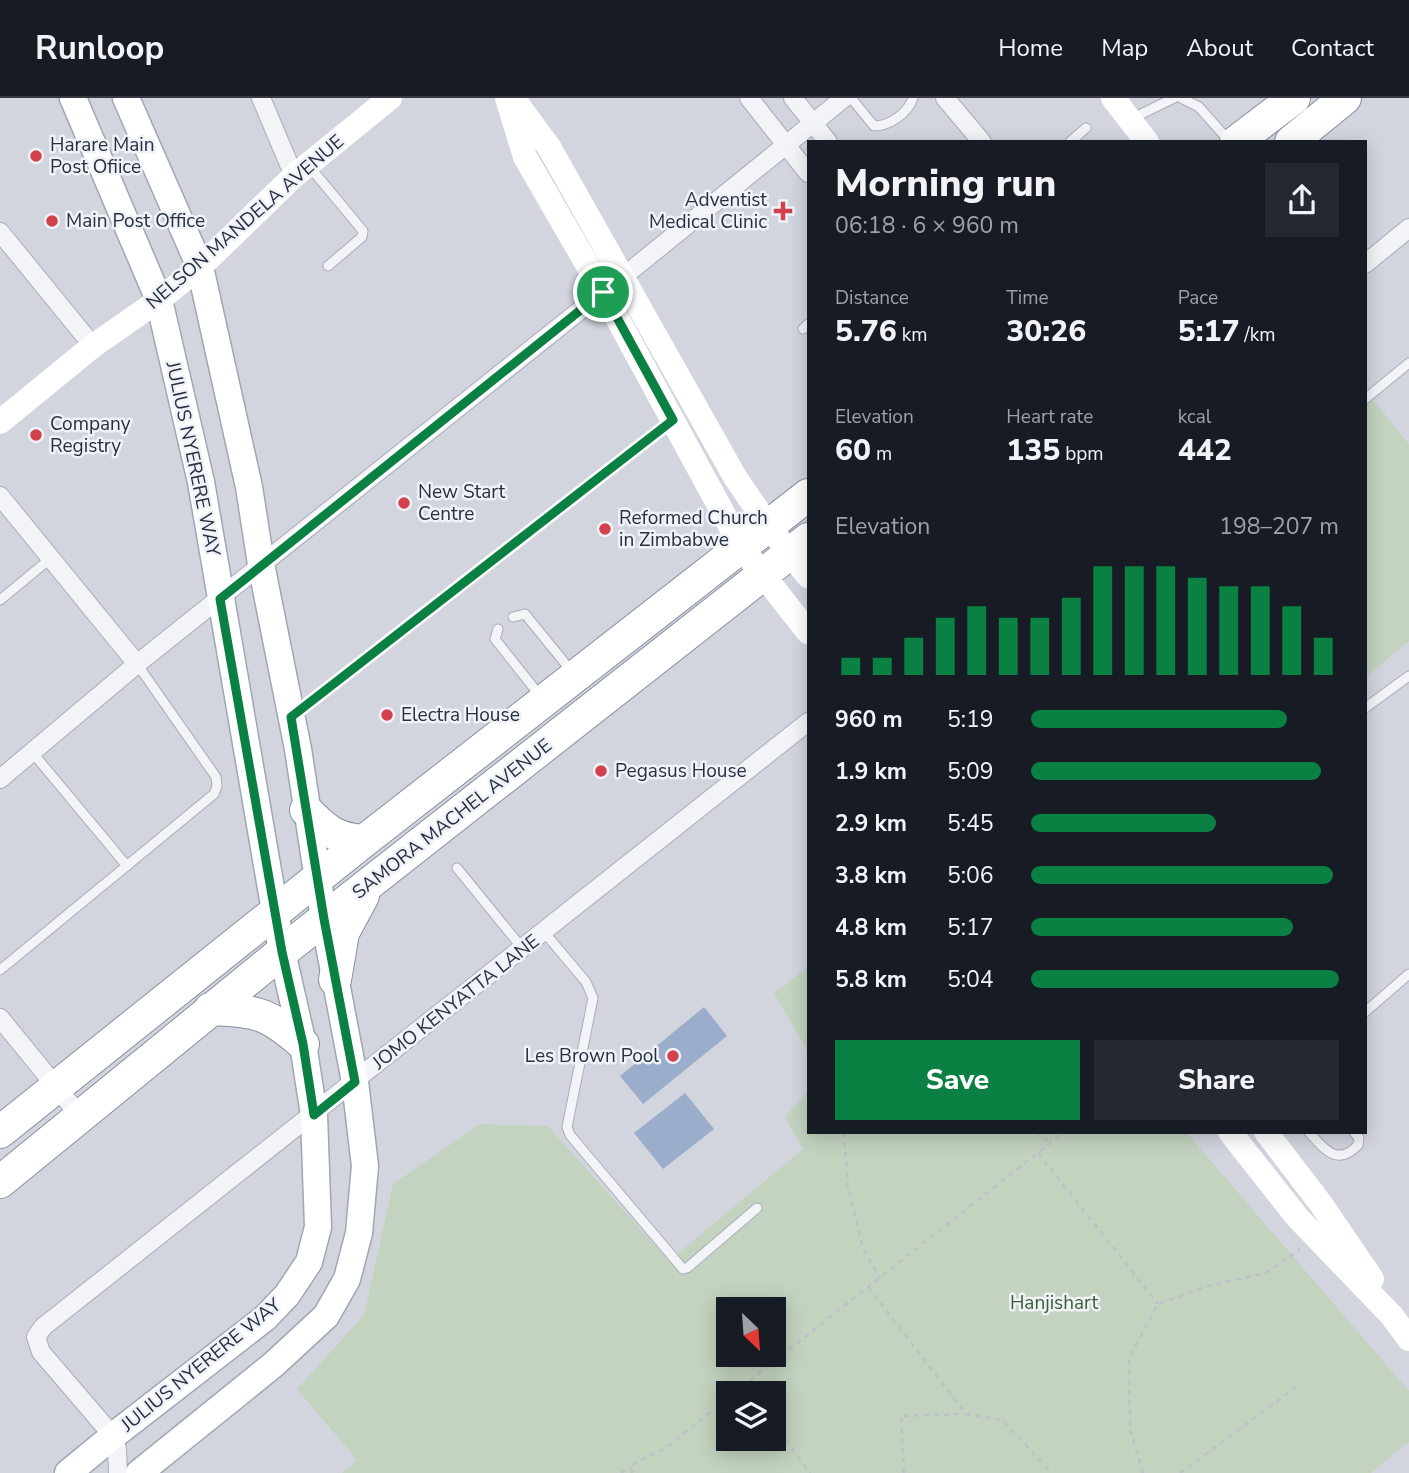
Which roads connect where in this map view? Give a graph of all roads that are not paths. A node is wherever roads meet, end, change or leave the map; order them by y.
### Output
1 (73, 98) edge
2 (126, 98) edge
3 (261, 98) edge
4 (390, 98) edge
5 (507, 98) edge
6 (513, 98) edge
7 (749, 98) edge
8 (793, 98) edge
9 (844, 98) edge
10 (851, 98) edge
11 (913, 98) edge
12 (945, 98) edge
13 (1113, 98) edge
14 (1174, 98) edge
15 (1181, 98) edge
16 (1294, 98) edge
17 (1345, 98) edge
18 (1129, 120) junction
19 (813, 123) junction
20 (1086, 128) dead end
21 (826, 140) edge
22 (980, 140) edge
23 (1072, 140) edge
24 (1145, 140) edge
25 (1228, 140) edge
26 (1239, 140) edge
27 (1293, 140) edge
28 (787, 145) junction
29 (301, 170) junction
30 (807, 172) edge
31 (1409, 228) edge
32 (0, 232) edge
33 (1367, 262) edge
34 (328, 266) dead end
35 (200, 267) junction
36 (624, 276) junction
37 (603, 292) junction
38 (159, 300) junction
39 (93, 346) junction
40 (1409, 363) edge
41 (1367, 397) edge
42 (673, 420) junction
43 (0, 422) edge
44 (0, 495) edge
45 (807, 496) edge
46 (769, 527) junction
47 (742, 548) junction
48 (802, 556) edge
49 (51, 558) junction
50 (261, 565) junction
51 (763, 575) junction
52 (220, 599) junction
53 (0, 600) edge
54 (513, 617) dead end
55 (498, 629) dead end
56 (807, 631) edge
57 (137, 664) junction
58 (575, 676) junction
59 (1409, 676) edge
60 (544, 701) junction
61 (1367, 707) edge
62 (291, 717) junction
63 (807, 723) edge
64 (32, 752) junction
65 (0, 779) edge
66 (306, 810) junction
67 (364, 841) junction
68 (127, 866) junction
69 (457, 868) dead end
70 (379, 876) junction
71 (317, 878) junction
72 (275, 911) junction
73 (324, 919) junction
74 (544, 932) junction
75 (523, 949) junction
76 (282, 952) junction
77 (0, 970) edge
78 (1409, 974) edge
79 (335, 980) junction
80 (210, 1009) junction
81 (1367, 1010) edge
82 (0, 1018) edge
83 (303, 1044) junction
84 (355, 1082) junction
85 (55, 1086) junction
86 (314, 1115) junction
87 (80, 1116) junction
88 (0, 1132) edge
89 (1232, 1134) edge
90 (1268, 1134) edge
91 (1311, 1134) edge
92 (1356, 1134) edge
93 (0, 1182) edge
94 (757, 1208) dead end
95 (1392, 1316) junction
96 (1409, 1339) edge
97 (113, 1436) junction
98 (68, 1473) edge
99 (118, 1473) edge
100 (139, 1473) edge

1 - 38 main road, JULIUS NYERERE WAY
2 - 35 main road
3 - 29 street
4 - 29 street, NELSON MANDELA AVENUE
5 - 37 street
6 - 36 street
7 - 28 street
8 - 19 street
9 - 19 street
10 - 11 lane
12 - 22 street
13 - 18 street
14 - 18 lane
15 - 25 lane
16 - 26 highway
17 - 27 highway
18 - 24 street
19 - 21 street
19 - 28 street
20 - 23 lane
28 - 30 street
28 - 36 street
29 - 34 lane
29 - 35 street, NELSON MANDELA AVENUE
31 - 33 street
32 - 39 street
35 - 38 street, NELSON MANDELA AVENUE
35 - 50 main road
36 - 46 street
37 - 42 street
37 - 50 street
38 - 39 street, NELSON MANDELA AVENUE
38 - 52 main road, JULIUS NYERERE WAY
39 - 43 street, NELSON MANDELA AVENUE
40 - 41 lane
42 - 47 street
42 - 62 lane
44 - 49 street
45 - 46 highway, SAMORA MACHEL AVENUE
46 - 47 highway, SAMORA MACHEL AVENUE
46 - 48 street
47 - 51 street
47 - 58 highway, SAMORA MACHEL AVENUE
48 - 51 highway, SAMORA MACHEL AVENUE
49 - 53 lane
49 - 57 street
50 - 52 street
50 - 62 main road
51 - 56 street
51 - 70 highway, SAMORA MACHEL AVENUE
52 - 57 street
52 - 72 main road, JULIUS NYERERE WAY
54 - 58 lane
55 - 60 lane
57 - 64 street
57 - 68 lane
58 - 60 highway, SAMORA MACHEL AVENUE
59 - 61 lane
60 - 67 highway, SAMORA MACHEL AVENUE
62 - 66 main road
63 - 74 street, JOMO KENYATTA LANE
64 - 65 street
64 - 68 lane
66 - 67 highway
66 - 71 main road
67 - 71 highway, SAMORA MACHEL AVENUE
68 - 77 lane
69 - 75 lane
70 - 73 highway, SAMORA MACHEL AVENUE
70 - 79 highway
71 - 72 highway, SAMORA MACHEL AVENUE
71 - 73 main road
72 - 76 main road, JULIUS NYERERE WAY
72 - 85 highway, SAMORA MACHEL AVENUE
73 - 76 highway, SAMORA MACHEL AVENUE
73 - 79 main road
74 - 75 street, JOMO KENYATTA LANE
74 - 94 lane
75 - 84 street, JOMO KENYATTA LANE
76 - 80 highway, SAMORA MACHEL AVENUE
76 - 83 main road, JULIUS NYERERE WAY
78 - 81 lane
79 - 84 main road
80 - 83 highway
80 - 87 highway, SAMORA MACHEL AVENUE
82 - 85 street
83 - 86 main road, JULIUS NYERERE WAY
84 - 86 street, JOMO KENYATTA LANE
84 - 100 main road
85 - 87 street
85 - 88 highway, SAMORA MACHEL AVENUE
86 - 97 main road, JULIUS NYERERE WAY
86 - 97 street, JOMO KENYATTA LANE
87 - 93 highway, SAMORA MACHEL AVENUE
89 - 95 street
90 - 95 street
91 - 92 lane
95 - 96 street
97 - 98 main road, JULIUS NYERERE WAY
97 - 99 street

